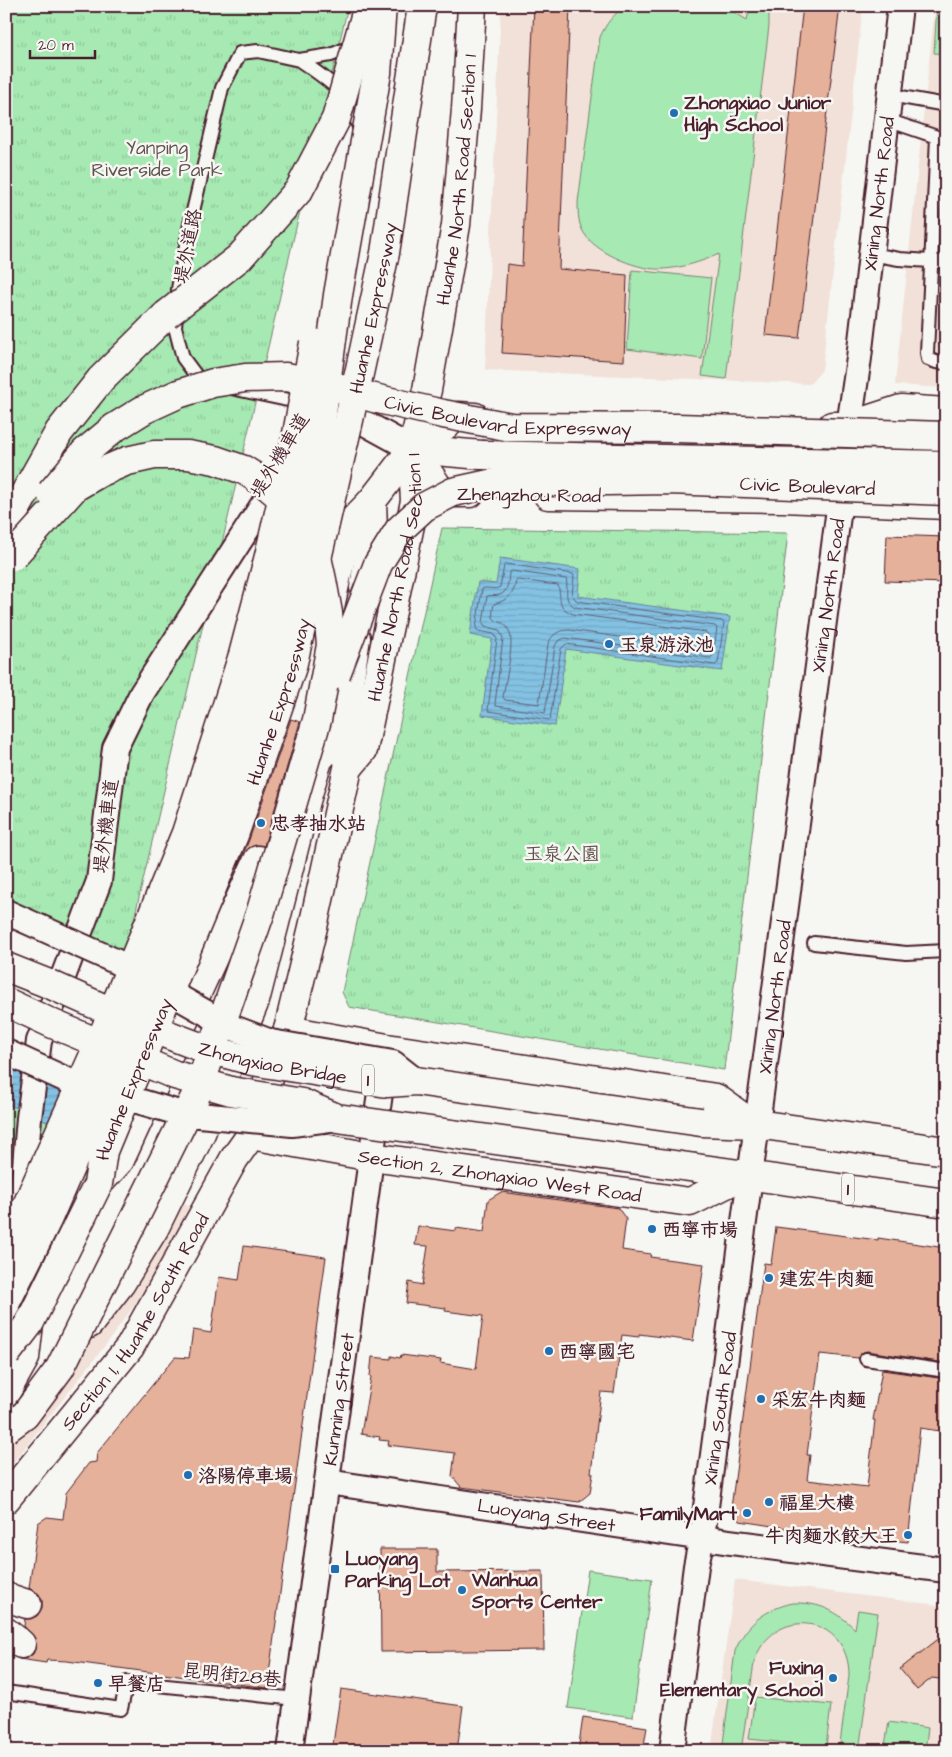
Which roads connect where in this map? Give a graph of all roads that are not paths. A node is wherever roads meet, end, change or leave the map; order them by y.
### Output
1 (368, 6) edge
2 (377, 6) edge
3 (382, 6) edge
4 (400, 6) edge
5 (422, 6) edge
6 (472, 6) edge
7 (900, 6) edge
8 (299, 60) junction
9 (890, 95) junction
10 (946, 105) edge
11 (887, 120) junction
12 (941, 138) edge
13 (940, 170) edge
14 (871, 254) junction
15 (932, 262) junction
16 (946, 262) edge
17 (946, 363) edge
18 (311, 403) junction
19 (946, 412) edge
20 (849, 426) junction
21 (946, 436) edge
22 (412, 449) junction
23 (946, 464) edge
24 (946, 491) edge
25 (372, 501) junction
26 (840, 501) junction
27 (946, 505) edge
28 (6, 527) edge
29 (10, 563) edge
30 (317, 720) junction
31 (341, 733) junction
32 (348, 768) junction
33 (306, 801) junction
34 (6, 912) edge
35 (814, 943) dead end
36 (946, 951) edge
37 (6, 967) edge
38 (6, 1002) edge
39 (288, 1030) junction
40 (387, 1048) junction
41 (6, 1052) edge
42 (416, 1081) junction
43 (24, 1115) junction
44 (337, 1118) junction
45 (754, 1124) junction
46 (251, 1135) junction
47 (946, 1151) edge
48 (372, 1157) junction
49 (747, 1175) junction
50 (98, 1184) junction
51 (946, 1203) edge
52 (6, 1252) edge
53 (6, 1273) edge
54 (6, 1302) edge
55 (29, 1324) junction
56 (6, 1354) edge
57 (866, 1359) dead end
58 (946, 1371) edge
59 (6, 1392) edge
60 (6, 1428) edge
61 (6, 1432) edge
62 (327, 1482) junction
63 (360, 1494) dead end
64 (6, 1499) edge
65 (598, 1522) junction
66 (702, 1537) junction
67 (946, 1570) edge
68 (6, 1692) edge
69 (297, 1699) junction
70 (290, 1751) edge
71 (672, 1751) edge

1 - 28 main road, bridge
2 - 8 lane, 堤外道路
3 - 54 main road, Huanhe Expressway, bridge
4 - 52 main road, bridge
5 - 50 main road, Huanhe Expressway, bridge
6 - 22 main road, Huanhe North Road Section 1
7 - 9 street, Xining North Road
8 - 18 lane
8 - 18 lane, 堤外道路
9 - 10 lane
9 - 11 street, Xining North Road
11 - 12 lane
11 - 14 street, Xining North Road
12 - 13 lane
13 - 15 lane
14 - 15 lane
14 - 20 street, Xining North Road
15 - 16 lane
15 - 17 lane
18 - 22 street, 堤外道路
18 - 43 street, 堤外機車道
19 - 20 main road
20 - 22 main road
20 - 26 street, Xining North Road
21 - 29 main road, Civic Boulevard Expressway, bridge
22 - 23 main road, bridge
22 - 25 main road
22 - 26 main road, Zhengzhou Road
22 - 32 main road, Huanhe North Road Section 1
24 - 30 main road, bridge
25 - 31 main road
25 - 33 main road
26 - 27 main road, Zhengzhou Road
26 - 45 street, Xining North Road
29 - 30 main road, bridge
30 - 50 main road, bridge
30 - 60 main road, bridge
31 - 32 main road
31 - 33 main road
32 - 39 main road, Huanhe North Road Section 1
33 - 61 main road, bridge
34 - 42 street, bridge
35 - 36 lane
37 - 42 main road, Zhongxiao Bridge / 1, bridge
38 - 44 main road, Zhongxiao Bridge / 1, bridge
39 - 40 main road
39 - 46 main road, Huanhe North Road Section 1
40 - 45 main road
40 - 48 street, Kunming Street
41 - 44 street, bridge
42 - 45 main road, Zhongxiao Bridge / 1, bridge
43 - 53 street, 堤外機車道
43 - 54 street, 堤外機車道
44 - 49 main road, Zhongxiao Bridge / 1, bridge
45 - 47 main road, 1
45 - 49 street, Xining South Road
46 - 48 main road, Section 2, Zhongxiao West Road
46 - 64 main road, Section 1, Huanhe South Road
48 - 49 main road, Section 2, Zhongxiao West Road
48 - 62 street, Kunming Street
49 - 51 main road, 1
49 - 66 street, Xining South Road
50 - 55 main road, Huanhe Expressway, bridge
55 - 56 main road, Huanhe Expressway, bridge
55 - 59 main road
57 - 58 lane
62 - 65 street, Luoyang Street
62 - 69 street, Kunming Street
63 - 65 lane
65 - 66 street, Luoyang Street
66 - 67 street, Luoyang Street
66 - 71 street, Xining South Road
68 - 69 lane, 昆明街28巷
69 - 70 street, Kunming Street

